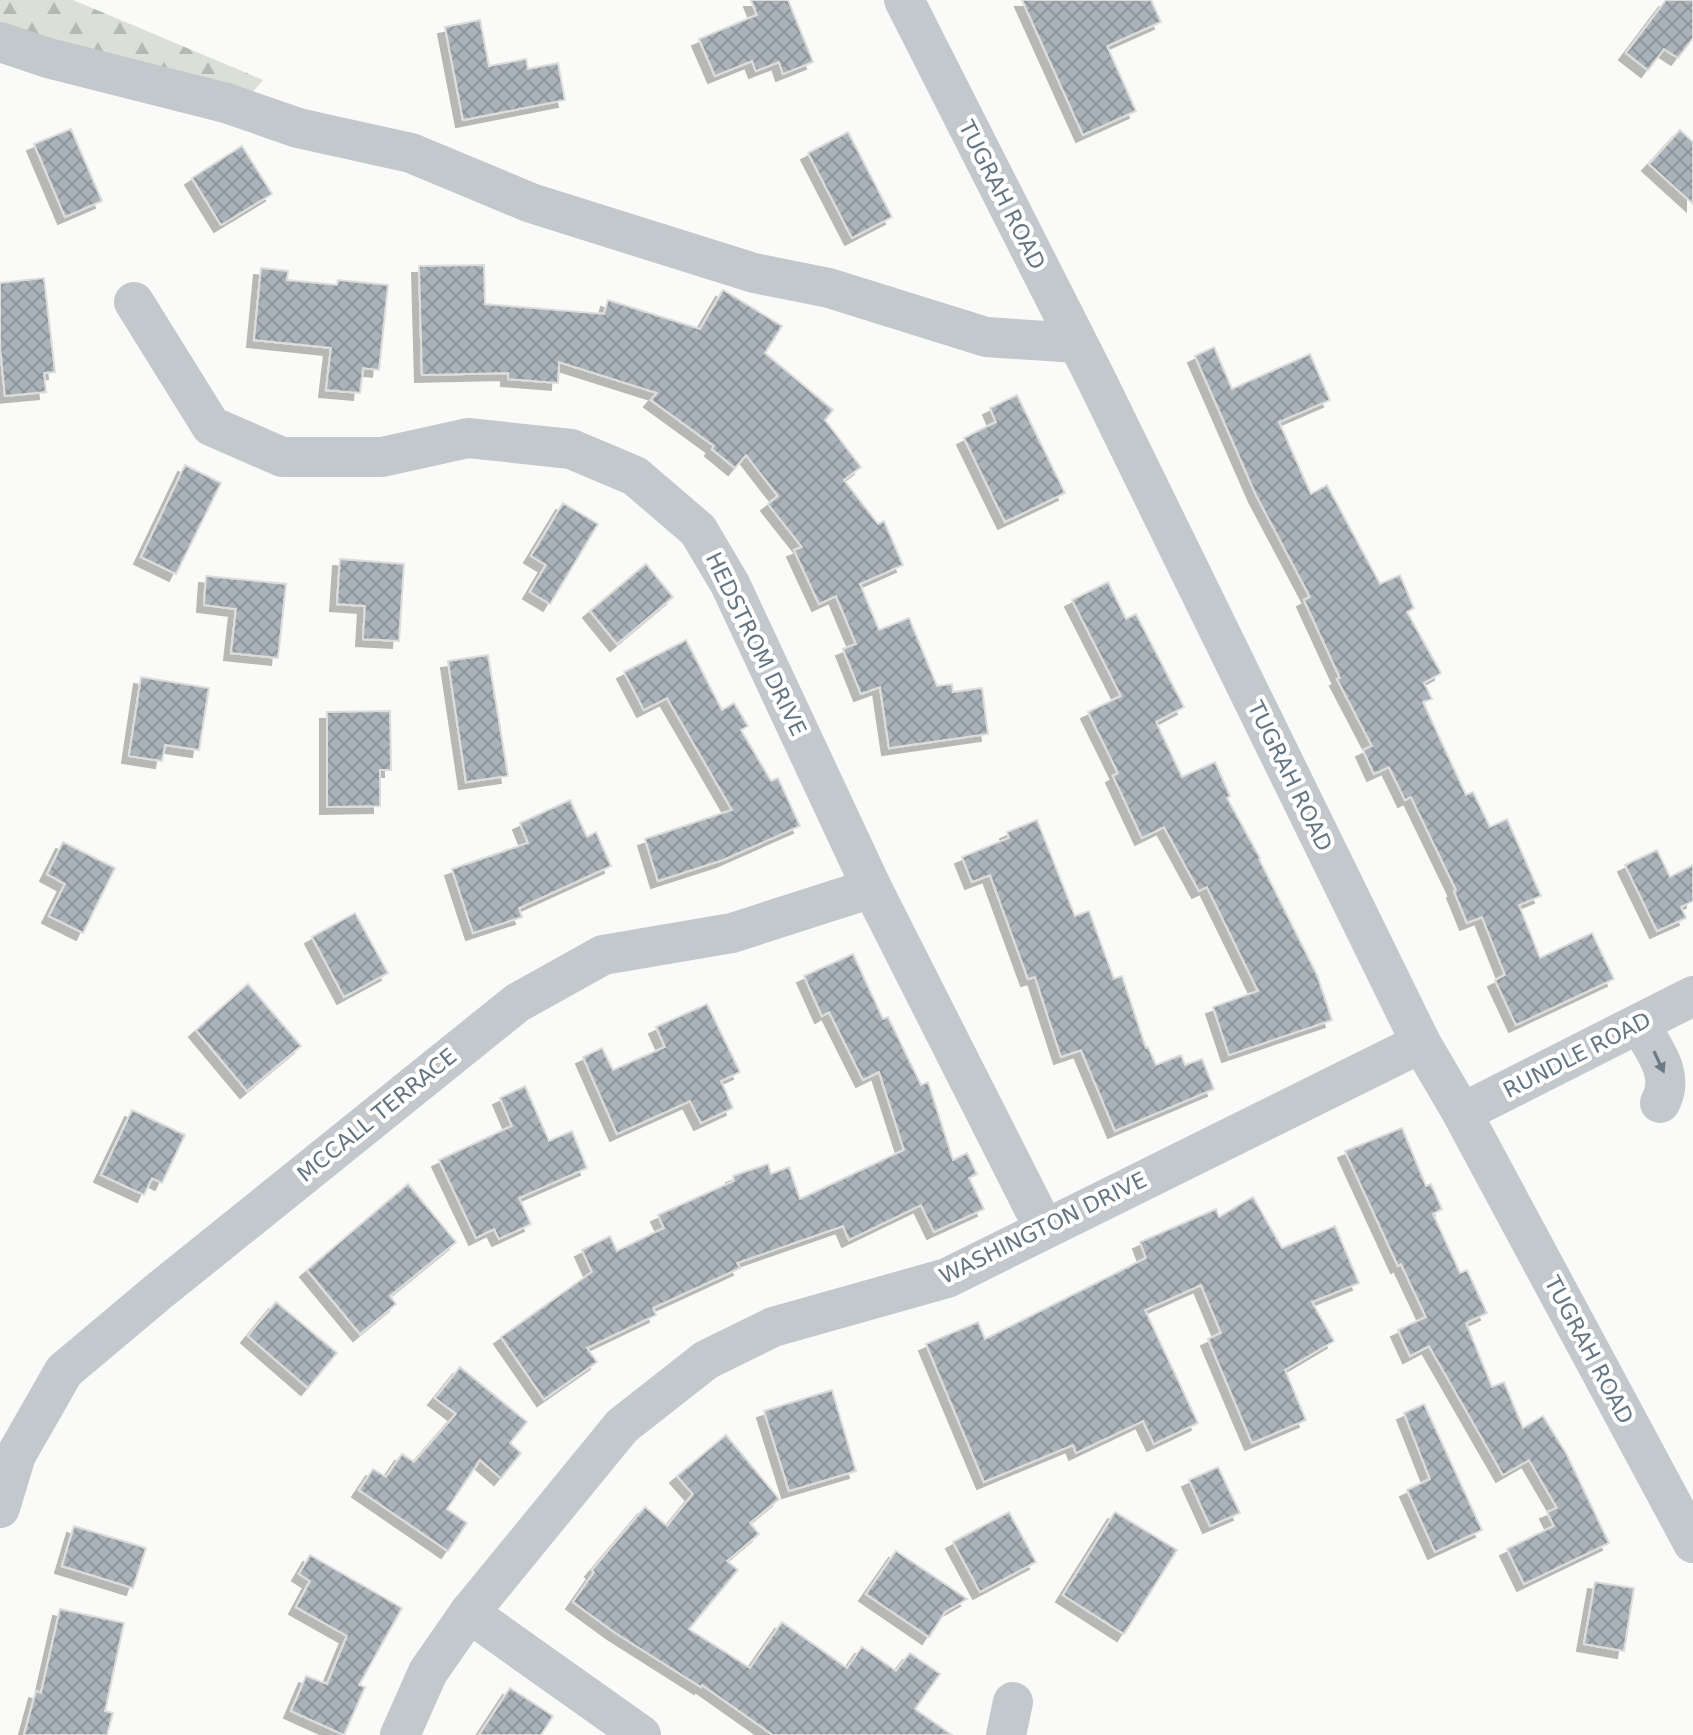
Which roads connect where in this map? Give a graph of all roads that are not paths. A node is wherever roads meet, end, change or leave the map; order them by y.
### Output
1 (904, 0) edge
2 (0, 42) edge
3 (134, 302) dead end
4 (1077, 343) junction
5 (872, 888) junction
6 (1693, 996) edge
7 (1639, 1024) junction
8 (1421, 1043) junction
9 (1660, 1103) dead end
10 (1462, 1113) junction
11 (1044, 1228) junction
12 (0, 1508) edge
13 (1693, 1543) edge
14 (469, 1613) junction
15 (400, 1735) edge
16 (641, 1735) edge

1 - 4 street, TUGRAH ROAD
2 - 4 street
3 - 5 street, HEDSTROM DRIVE
4 - 8 street, TUGRAH ROAD
5 - 11 street, HEDSTROM DRIVE
5 - 12 street, MCCALL TERRACE
6 - 7 street, RUNDLE ROAD
7 -> 9 street
7 - 10 street, RUNDLE ROAD
8 - 10 street, TUGRAH ROAD
8 - 11 street, WASHINGTON DRIVE
10 - 13 street, TUGRAH ROAD
11 - 14 street, WASHINGTON DRIVE
14 - 15 street, WASHINGTON DRIVE
14 - 16 street

